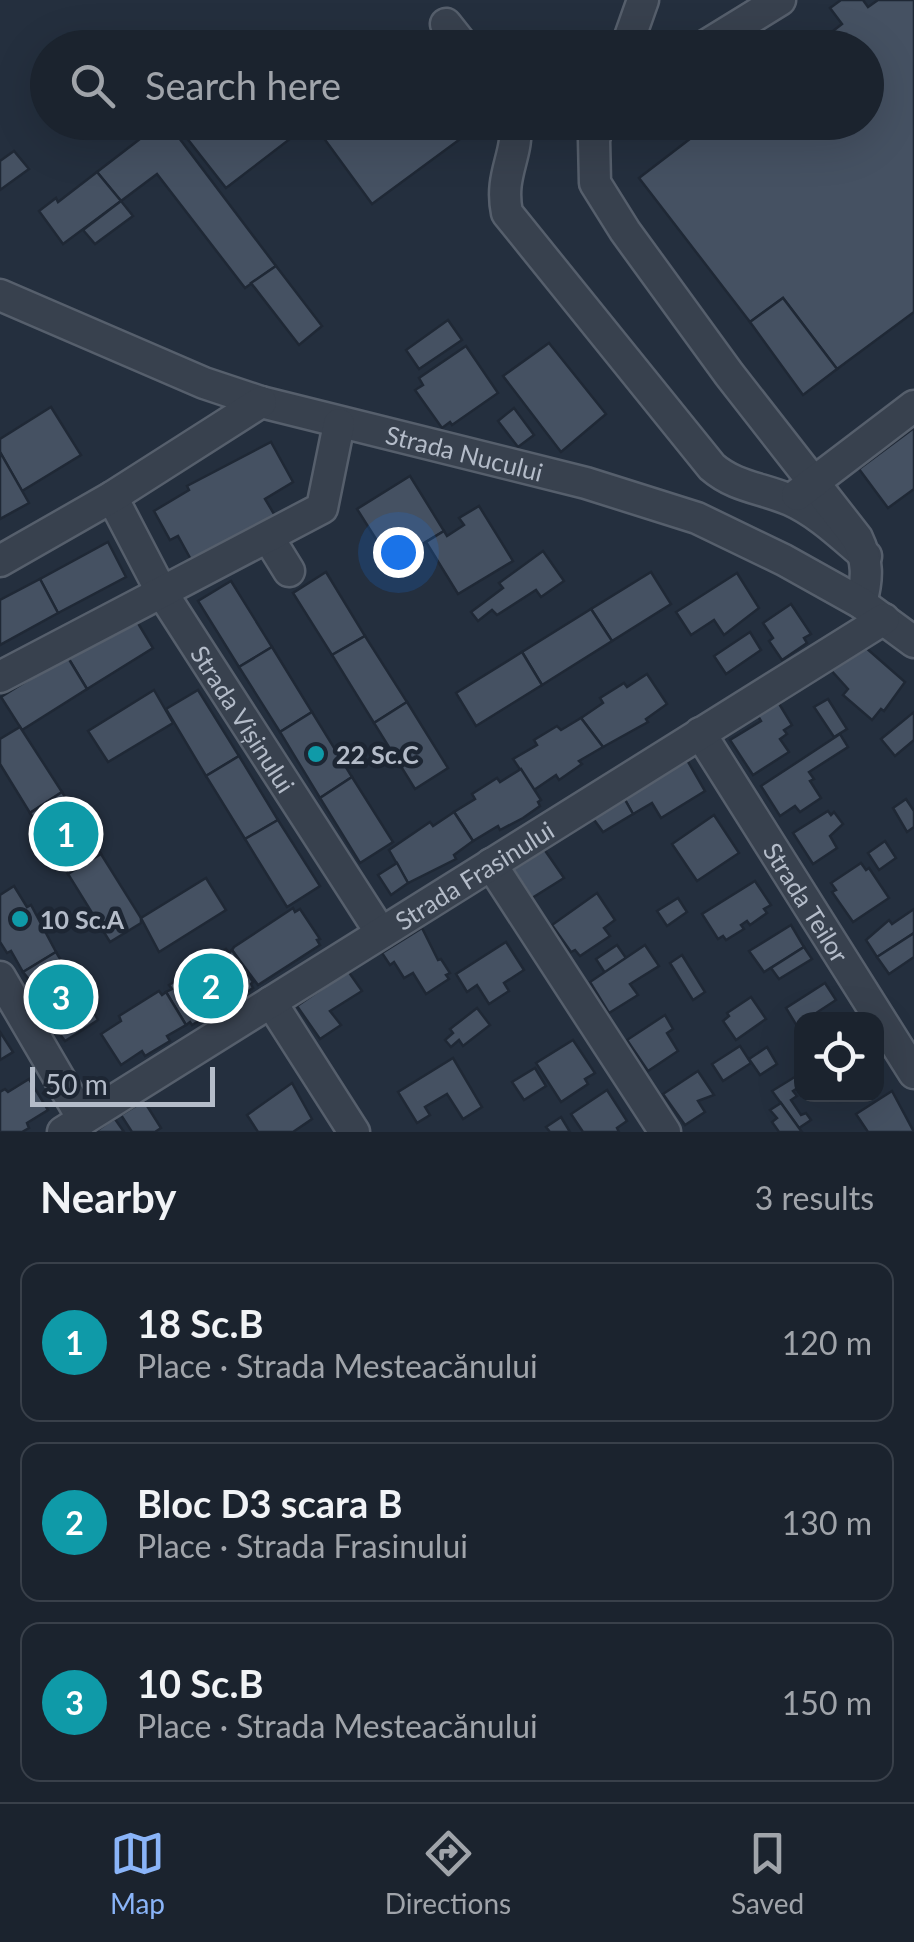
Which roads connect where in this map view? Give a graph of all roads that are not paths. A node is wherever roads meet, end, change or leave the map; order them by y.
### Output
1 (643, 0) edge
2 (780, 0) edge
3 (632, 30) edge
4 (731, 30) edge
5 (516, 140) edge
6 (594, 140) edge
7 (0, 295) edge
8 (261, 402) junction
9 (914, 406) edge
10 (339, 424) junction
11 (802, 491) junction
12 (112, 497) junction
13 (268, 538) junction
14 (0, 561) edge
15 (288, 571) dead end
16 (162, 591) junction
17 (872, 611) junction
18 (914, 642) edge
19 (0, 677) edge
20 (700, 733) junction
21 (491, 864) junction
22 (382, 933) junction
23 (0, 977) edge
24 (270, 1002) junction
25 (914, 1072) edge
26 (73, 1126) edge
27 (354, 1132) edge
28 (665, 1132) edge

1 - 3 street
2 - 4 street
5 - 11 street
6 - 11 street
7 - 8 street, Strada Nucului
8 - 10 street, Strada Nucului
8 - 12 street
9 - 11 street
10 - 13 street
10 - 17 street, Strada Nucului
11 - 17 street
12 - 14 street
12 - 16 street, Strada Vișinului
13 - 15 street
13 - 16 street
16 - 19 street
16 - 22 street, Strada Vișinului
17 - 18 street, Strada Nucului
17 - 20 street, Strada Frasinului
20 - 21 street, Strada Frasinului
20 - 25 street, Strada Teilor
21 - 22 street, Strada Frasinului
21 - 28 street
22 - 24 street, Strada Frasinului
23 - 26 street
24 - 26 street, Strada Frasinului
24 - 27 street

